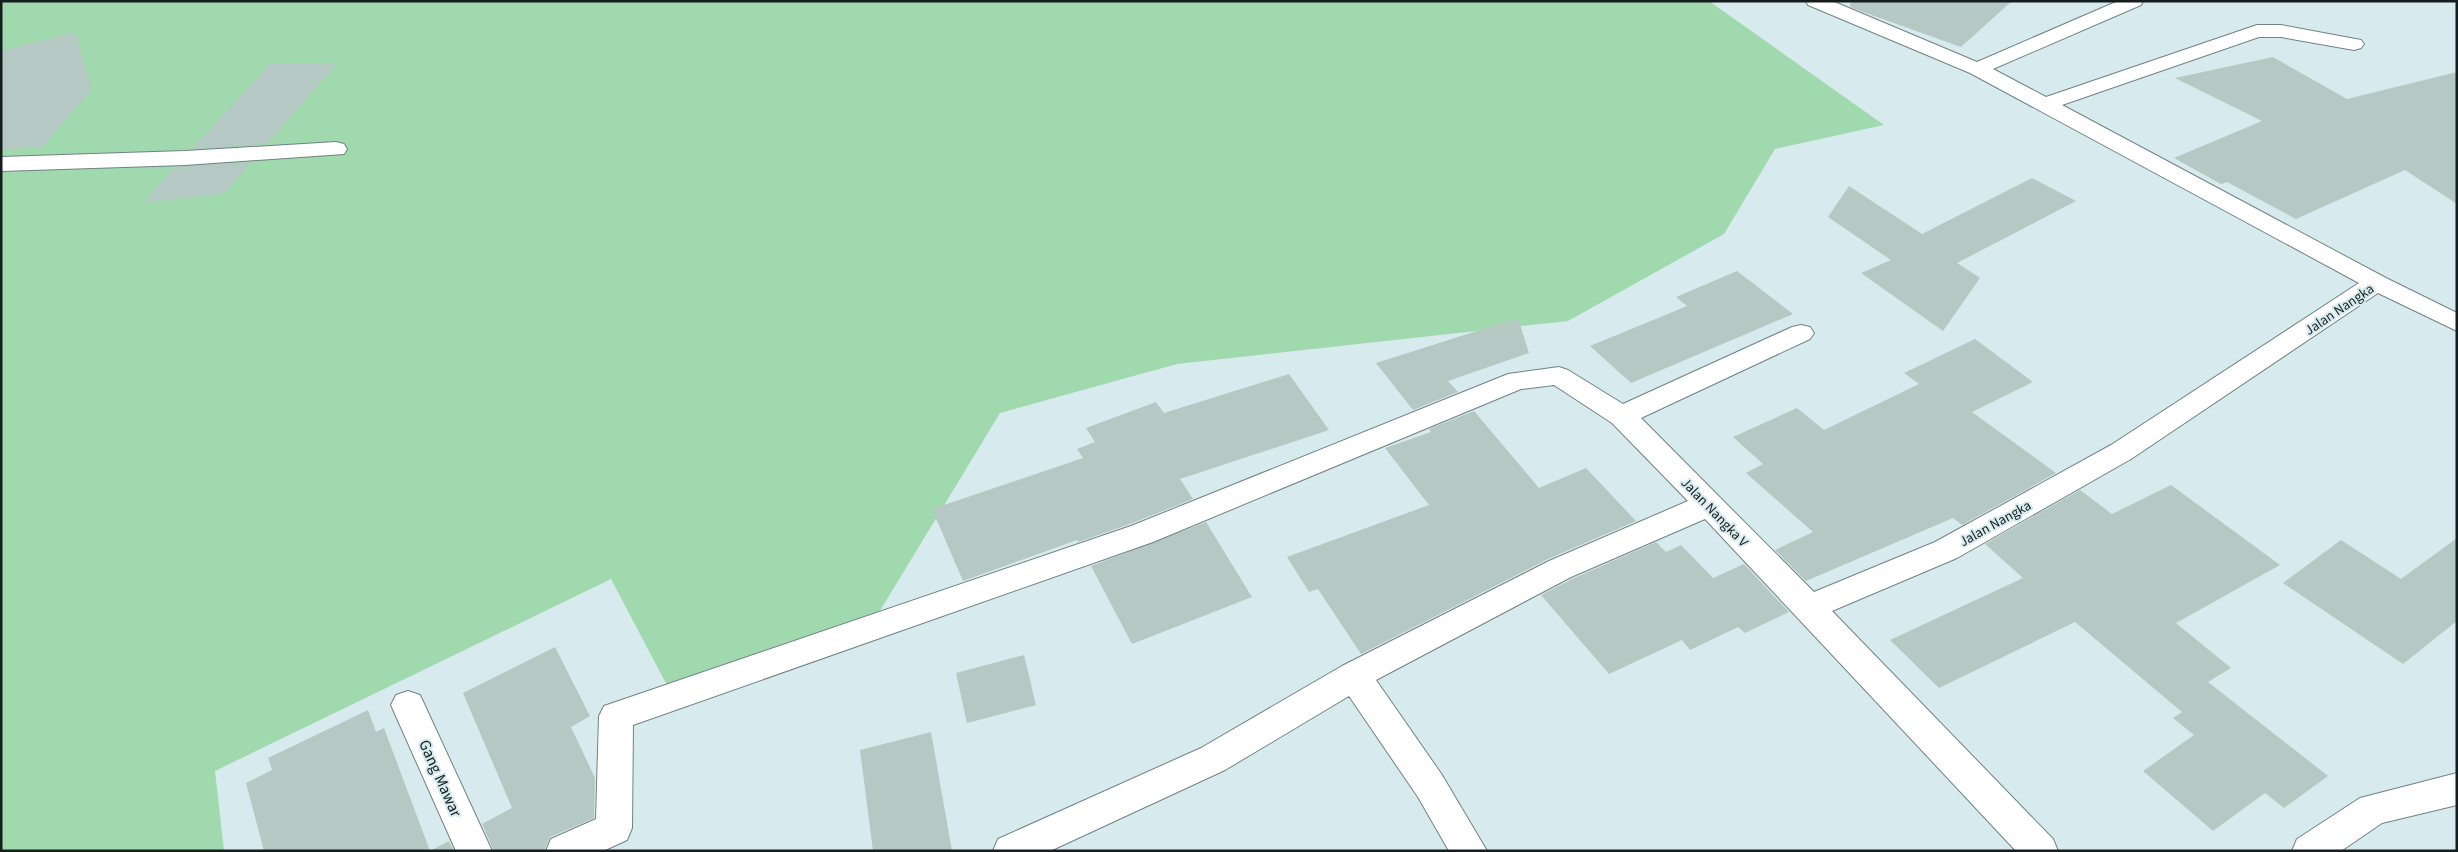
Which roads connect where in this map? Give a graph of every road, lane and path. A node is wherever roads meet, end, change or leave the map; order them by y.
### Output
1 (1815, 1) edge
2 (2134, 1) edge
3 (2354, 44) dead end
4 (1977, 69) junction
5 (2046, 104) junction
6 (336, 149) dead end
7 (1, 164) edge
8 (2377, 283) junction
9 (2457, 323) edge
10 (1801, 333) dead end
11 (1622, 416) junction
12 (1708, 505) junction
13 (1809, 607) junction
14 (1354, 676) junction
15 (408, 705) dead end
16 (2457, 789) edge
17 (474, 851) edge
18 (564, 851) edge
19 (1011, 851) edge
20 (1469, 851) edge
21 (2040, 851) edge
22 (2310, 851) edge

1 - 4 street
2 - 4 street
3 - 5 street
4 - 5 street
5 - 8 street
6 - 7 street
8 - 9 street, Jalan Nangka
8 - 13 street, Jalan Nangka
10 - 11 street
11 - 12 street, Jalan Nangka V
11 - 18 street, Jalan Nangka V
12 - 13 street, Jalan Nangka V
12 - 14 street
13 - 21 street
14 - 19 street
14 - 20 street
15 - 17 street, Gang Mawar
16 - 22 street

